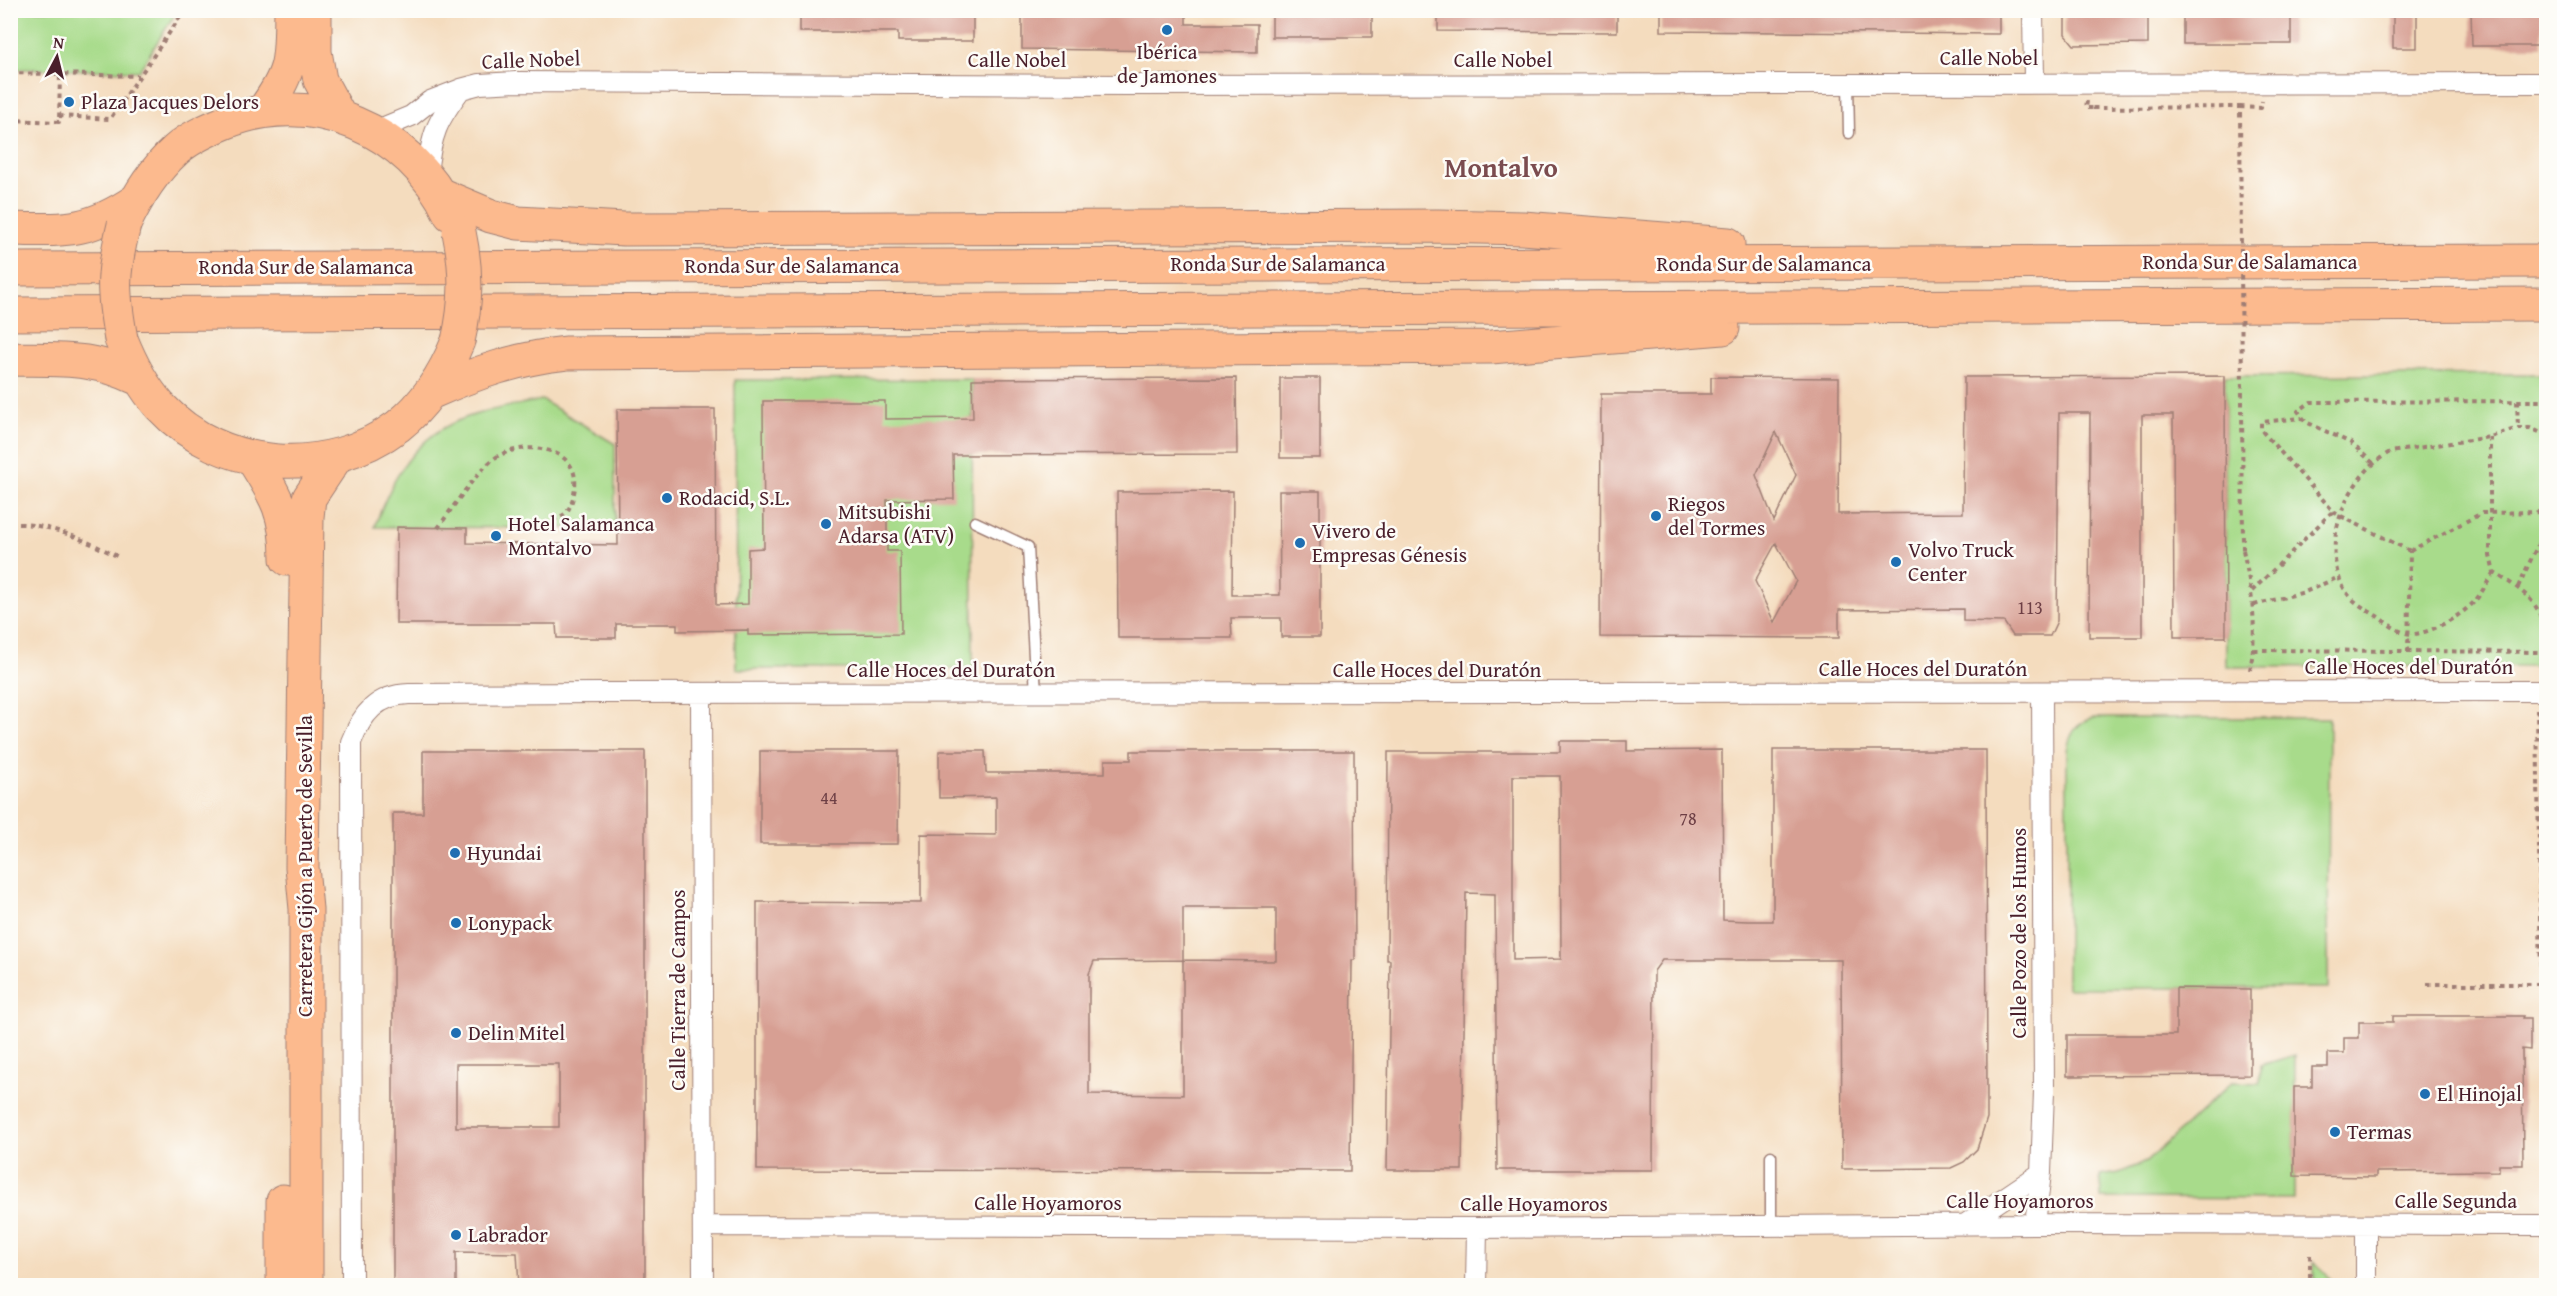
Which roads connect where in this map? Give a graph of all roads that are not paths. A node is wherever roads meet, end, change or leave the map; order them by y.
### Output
1 (291, 10) edge
2 (315, 10) edge
3 (2033, 10) edge
4 (2034, 82) junction
5 (1848, 83) junction
6 (2547, 83) edge
7 (461, 89) junction
8 (263, 111) junction
9 (340, 117) junction
10 (375, 131) junction
11 (1849, 133) dead end
12 (434, 185) junction
13 (129, 213) junction
14 (10, 230) edge
15 (2547, 261) edge
16 (2014, 264) junction
17 (10, 269) edge
18 (2547, 304) edge
19 (2023, 307) junction
20 (10, 314) edge
21 (10, 359) edge
22 (139, 379) junction
23 (430, 393) junction
24 (337, 456) junction
25 (252, 458) junction
26 (975, 522) dead end
27 (2542, 691) edge
28 (2042, 692) junction
29 (1036, 694) junction
30 (701, 695) junction
31 (1771, 1156) dead end
32 (2041, 1173) junction
33 (2035, 1224) junction
34 (1964, 1225) junction
35 (2366, 1225) junction
36 (2547, 1225) edge
37 (703, 1226) junction
38 (1771, 1226) junction
39 (1477, 1228) junction
40 (283, 1286) edge
41 (306, 1286) edge
42 (352, 1286) edge
43 (703, 1286) edge
44 (1476, 1286) edge
45 (2366, 1286) edge

1 - 8 highway
2 - 9 highway
3 - 4 street
4 - 5 street, Calle Nobel
4 - 6 street, Calle Nobel
5 - 7 street, Calle Nobel
5 - 11 lane
7 - 10 street, Calle Nobel
7 - 12 street, Calle Nobel
8 - 9 highway
8 - 13 highway
9 - 10 highway
10 - 12 highway
12 - 16 highway
12 - 23 highway, bridge
13 - 14 highway
13 - 22 highway, bridge
15 - 16 highway, Ronda Sur de Salamanca
16 - 17 highway, Ronda Sur de Salamanca
18 - 19 highway, Ronda Sur de Salamanca
19 - 20 highway, Ronda Sur de Salamanca
19 - 23 highway
21 - 22 highway
22 - 25 highway
23 - 24 highway
24 - 25 highway
24 - 41 highway, Carretera Gijón a Puerto de Sevilla
25 - 40 highway, Carretera Gijón a Puerto de Sevilla
26 - 29 lane
27 - 28 street, Calle Hoces del Duratón
28 - 29 street, Calle Hoces del Duratón
28 - 32 street, Calle Pozo de los Humos
29 - 30 street, Calle Hoces del Duratón
30 - 37 street, Calle Tierra de Campos
30 - 42 street, Calle Hoces del Duratón
31 - 38 lane
32 - 33 street, Calle Pozo de los Humos
32 - 34 street
33 - 34 street, Calle Hoyamoros
33 - 35 street, Calle Hoyamoros
34 - 38 street, Calle Hoyamoros
35 - 36 street, Calle Segunda
35 - 45 street
37 - 39 street, Calle Hoyamoros
37 - 43 street, Calle Tierra de Campos
38 - 39 street, Calle Hoyamoros
39 - 44 street

